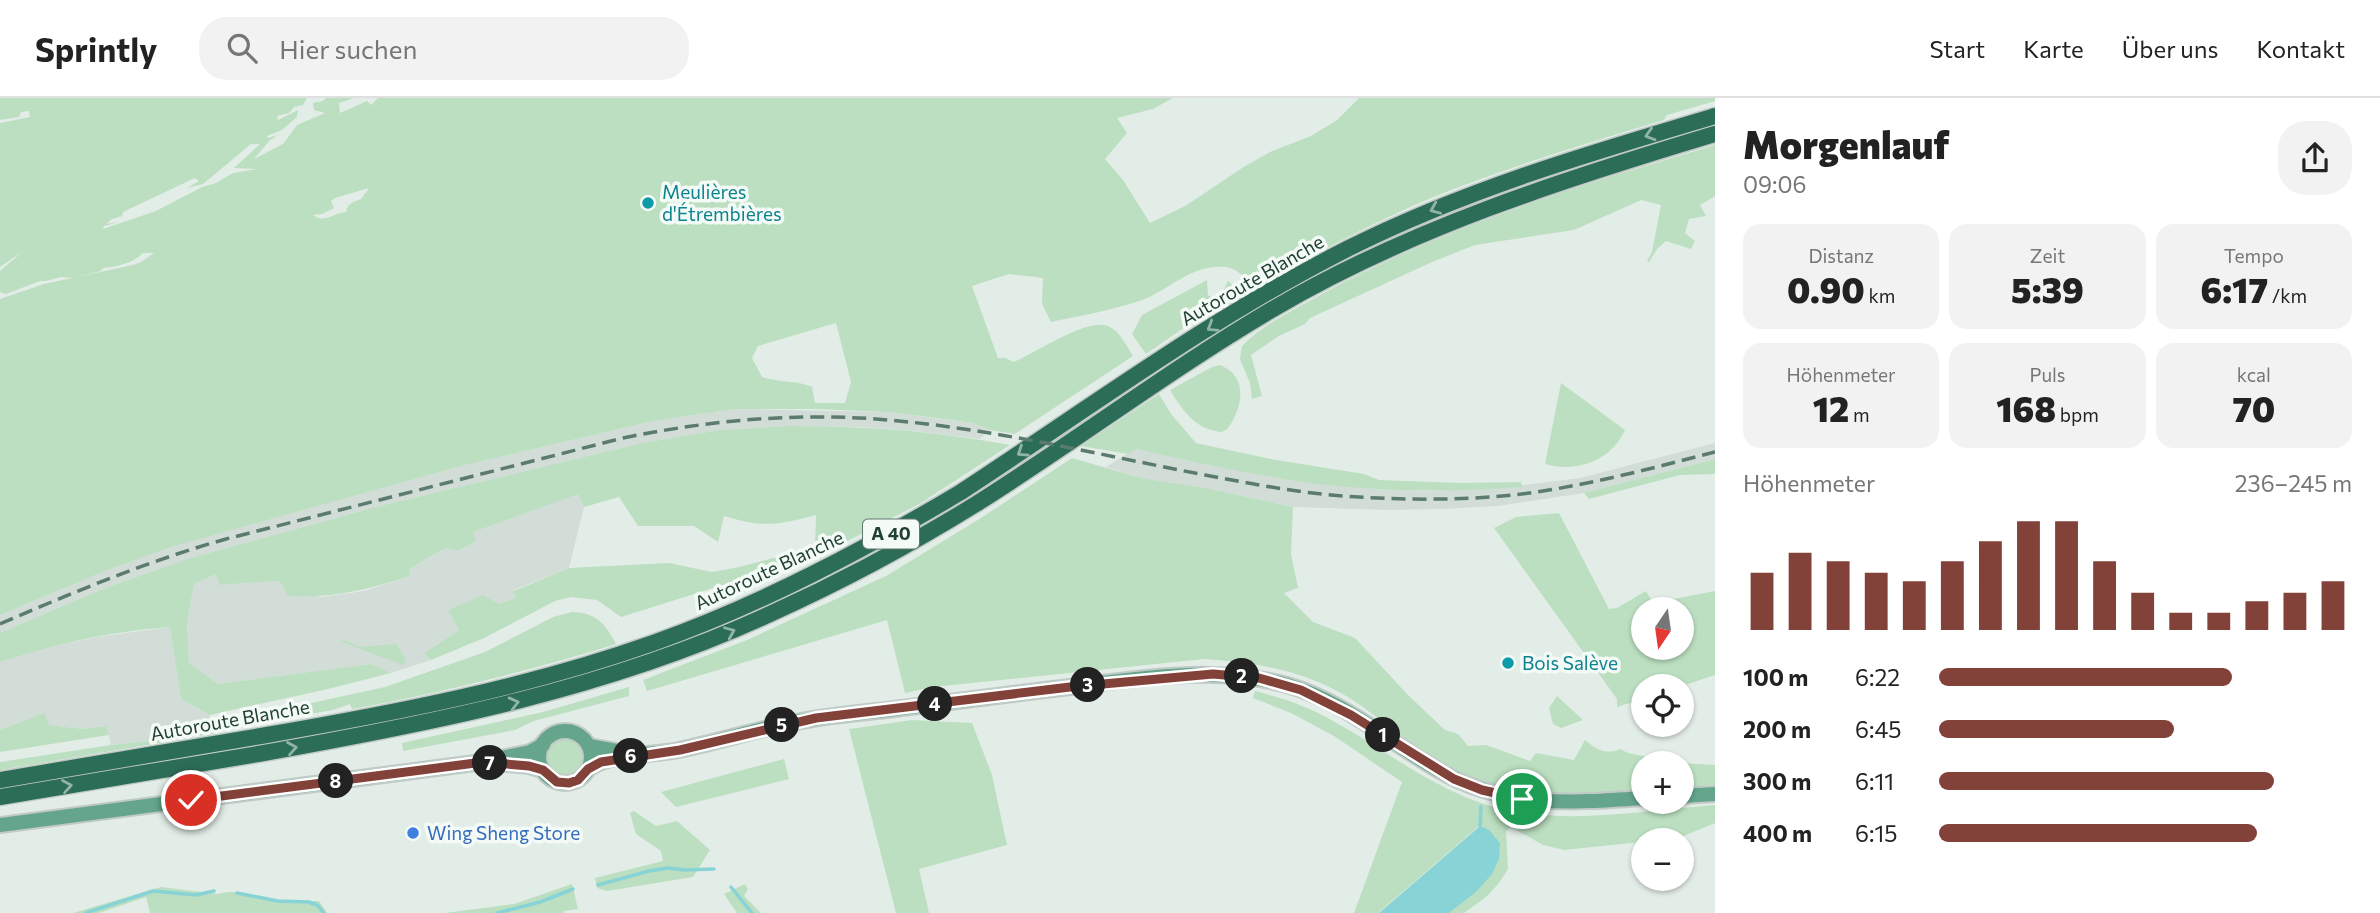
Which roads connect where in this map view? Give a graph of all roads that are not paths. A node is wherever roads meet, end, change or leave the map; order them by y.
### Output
1 (1715, 116) edge
2 (1715, 134) edge
3 (543, 745) junction
4 (589, 746) junction
5 (640, 755) junction
6 (483, 762) junction
7 (588, 769) junction
8 (543, 770) junction
9 (0, 780) edge
10 (1715, 794) edge
11 (1694, 795) edge
12 (0, 797) edge
13 (1631, 799) edge
14 (0, 825) edge

1 -> 9 highway, Autoroute Blanche / A 40
12 -> 2 highway, Autoroute Blanche / A 40
3 - 4 main road
3 - 6 main road
3 - 8 main road
4 - 5 main road
4 - 7 main road
5 - 7 main road
5 - 13 main road
6 - 8 main road
6 - 14 main road
7 - 8 main road
10 - 11 main road

